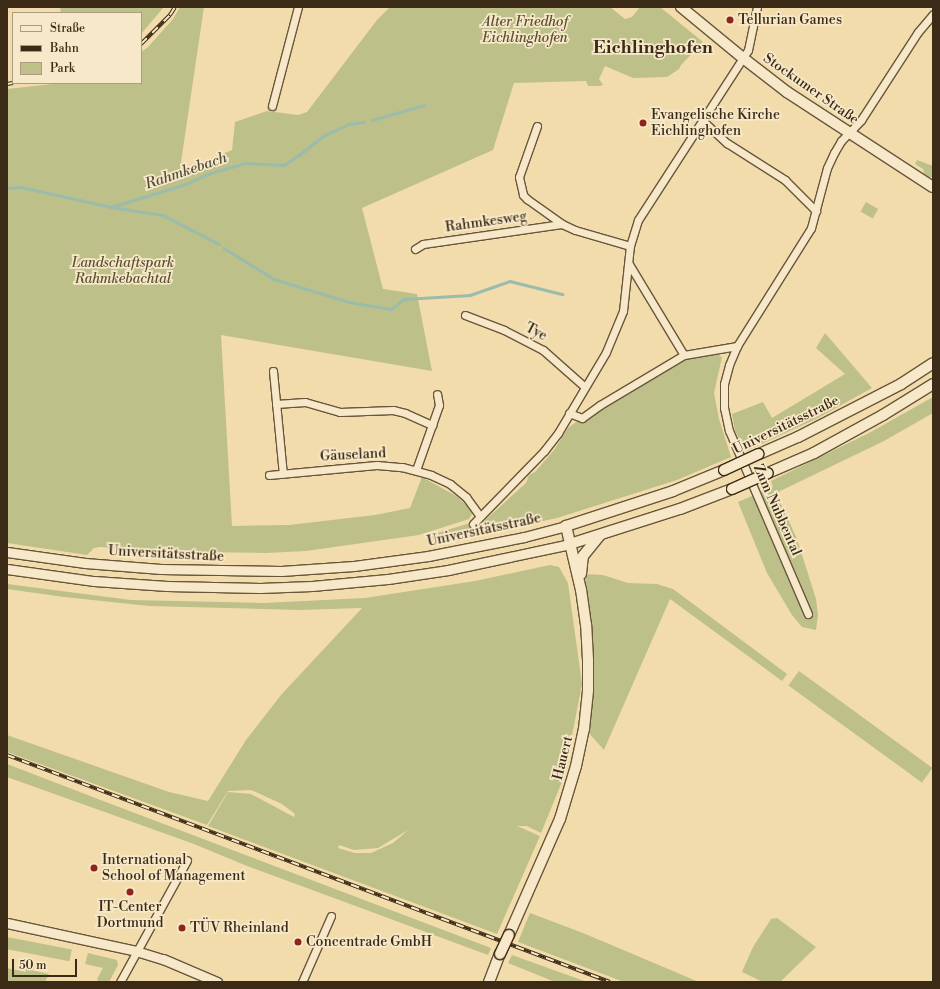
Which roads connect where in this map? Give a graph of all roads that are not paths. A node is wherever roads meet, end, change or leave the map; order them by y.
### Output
1 (298, 7) edge
2 (681, 7) edge
3 (757, 7) edge
4 (933, 14) edge
5 (743, 58) junction
6 (272, 106) dead end
7 (703, 121) junction
8 (537, 126) dead end
9 (849, 132) junction
10 (933, 186) edge
11 (816, 211) junction
12 (562, 224) junction
13 (630, 246) junction
14 (415, 249) dead end
15 (629, 264) junction
16 (465, 315) dead end
17 (737, 346) junction
18 (684, 355) junction
19 (933, 364) edge
20 (273, 371) dead end
21 (933, 384) edge
22 (585, 387) junction
23 (437, 394) dead end
24 (276, 404) junction
25 (570, 413) junction
26 (432, 425) junction
27 (416, 470) junction
28 (282, 474) junction
29 (269, 475) dead end
30 (480, 516) junction
31 (473, 524) dead end
32 (566, 526) junction
33 (600, 535) junction
34 (570, 544) junction
35 (7, 552) edge
36 (7, 569) edge
37 (581, 590) junction
38 (808, 614) dead end
39 (187, 860) dead end
40 (331, 916) dead end
41 (7, 923) edge
42 (136, 951) junction
43 (120, 982) edge
44 (216, 982) edge
45 (302, 982) edge
46 (489, 982) edge

1 - 6 street
2 - 5 main road, Stockumer Straße
3 - 5 street
4 - 9 street, Zum Nubbental
5 - 7 street
5 - 9 main road, Stockumer Straße
7 - 11 street
7 - 13 street
8 - 12 street, Rahmkesweg
9 - 10 main road, Stockumer Straße
9 - 11 street, Zum Nubbental
11 - 17 street, Zum Nubbental
12 - 13 street, Rahmkesweg
12 - 14 street, Rahmkesweg
13 - 15 street
15 - 18 street
15 - 22 street
16 - 22 street, Tye
17 - 18 street
17 - 38 street, Zum Nubbental
18 - 25 street
19 - 32 main road, Universitätsstraße, bridge
20 - 24 street
21 - 33 main road, bridge
22 - 25 street
23 - 26 street
24 - 26 street
24 - 28 street
25 - 30 street
26 - 27 street
27 - 28 street, Gäuseland
27 - 30 street, Gäuseland
28 - 29 street, Gäuseland
30 - 31 street
32 - 34 main road, Hauert
32 - 35 street, Universitätsstraße
33 - 34 main road
33 - 37 main road
34 - 36 street
34 - 37 main road, Hauert
37 - 46 main road, Hauert, bridge
39 - 42 street
40 - 45 street
41 - 42 street
42 - 43 street
42 - 44 street

